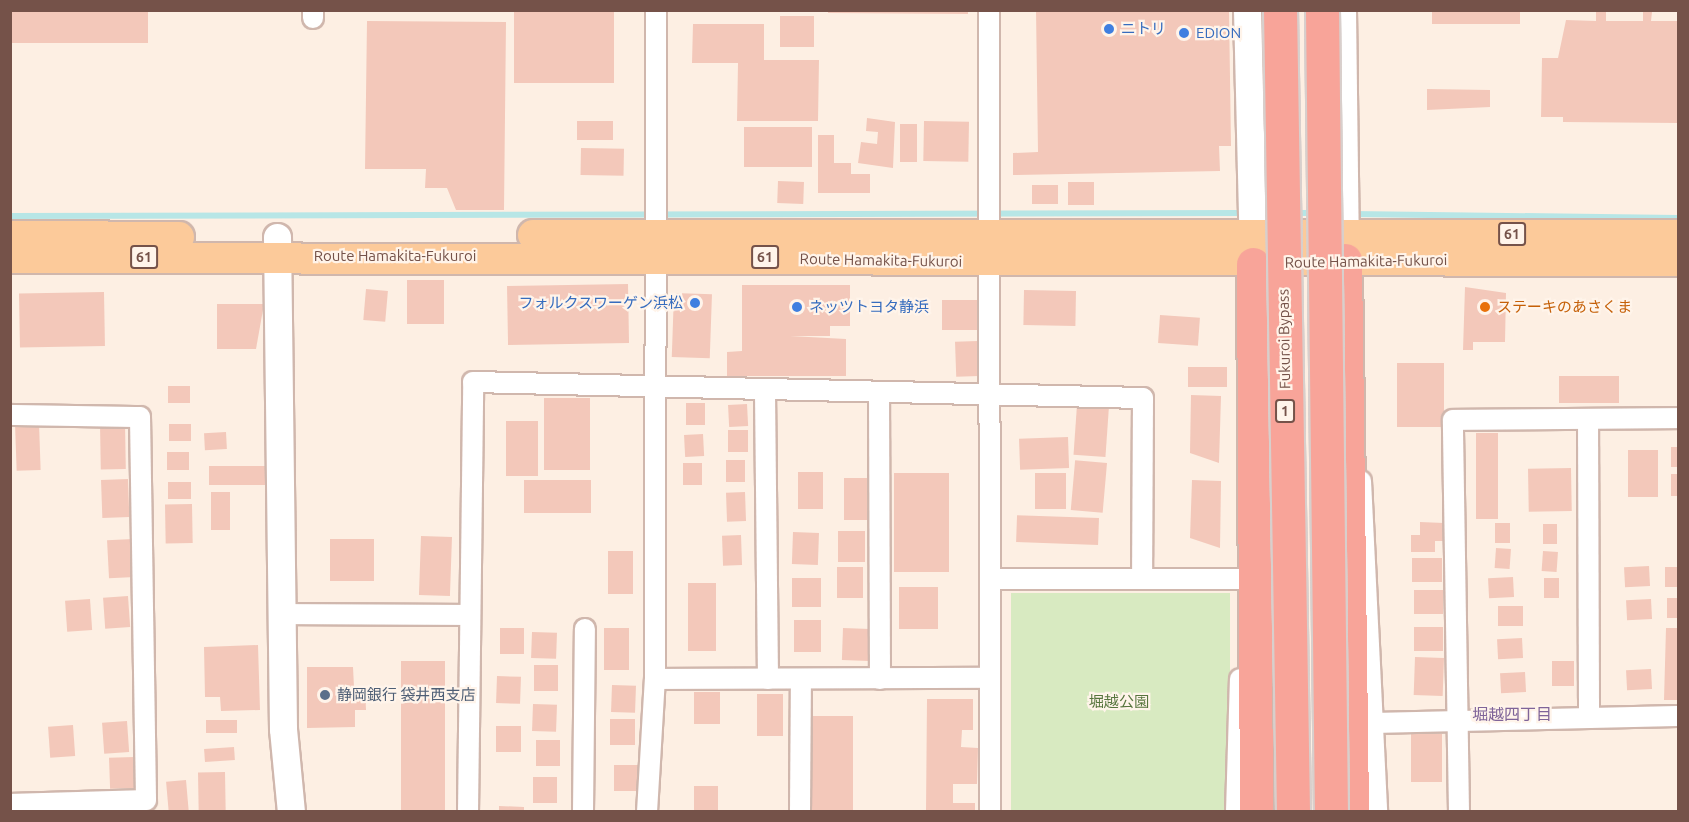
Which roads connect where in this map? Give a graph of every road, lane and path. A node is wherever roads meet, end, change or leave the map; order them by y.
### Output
1 (656, 10) edge
2 (989, 10) edge
3 (1247, 10) edge
4 (1280, 10) edge
5 (1322, 10) edge
6 (1342, 10) edge
7 (1678, 235) edge
8 (10, 236) edge
9 (654, 244) junction
10 (1345, 246) junction
11 (277, 247) junction
12 (988, 249) junction
13 (1253, 249) junction
14 (10, 258) edge
15 (1678, 261) edge
16 (1346, 380) junction
17 (652, 390) junction
18 (765, 392) junction
19 (879, 393) junction
20 (990, 394) junction
21 (10, 415) edge
22 (1678, 418) edge
23 (1588, 419) junction
24 (1254, 505) junction
25 (991, 579) junction
26 (1142, 579) junction
27 (1242, 579) junction
28 (280, 614) junction
29 (467, 615) junction
30 (585, 629) dead end
31 (990, 678) junction
32 (655, 679) junction
33 (768, 679) junction
34 (801, 679) junction
35 (880, 679) junction
36 (1678, 716) edge
37 (1589, 718) junction
38 (1459, 721) junction
39 (1372, 723) junction
40 (10, 805) edge
41 (11, 812) edge
42 (291, 812) edge
43 (468, 812) edge
44 (583, 812) edge
45 (647, 812) edge
46 (800, 812) edge
47 (990, 812) edge
48 (1236, 812) edge
49 (1256, 812) edge
50 (1293, 812) edge
51 (1331, 812) edge
52 (1352, 812) edge
53 (1377, 812) edge
54 (1459, 812) edge

1 - 9 street
2 - 12 street
3 - 13 street
4 - 50 highway, Fukuroi Bypass / 1, bridge
5 - 51 highway, bridge
6 - 10 street
7 - 10 main road, Route Hamakita-Fukuroi / 61
8 - 11 main road, Route Hamakita-Fukuroi / 61
9 - 11 main road, Route Hamakita-Fukuroi / 61
9 - 12 main road, Route Hamakita-Fukuroi / 61
9 - 17 street
10 - 13 main road, Route Hamakita-Fukuroi / 61
10 - 15 main road, Route Hamakita-Fukuroi / 61
10 - 16 highway
11 - 14 main road, Route Hamakita-Fukuroi / 61
11 - 28 street
12 - 13 main road, Route Hamakita-Fukuroi / 61
12 - 20 street
13 - 24 highway
16 - 39 street
16 - 52 highway
17 - 18 street
17 - 29 street
17 - 32 street
18 - 19 street
18 - 33 street
19 - 20 street
19 - 35 street
20 - 25 street
20 - 26 street
21 - 40 street
22 - 23 street
23 - 37 street
23 - 38 street
24 - 27 street
24 - 49 highway
25 - 26 street
25 - 31 street
26 - 27 street
27 - 48 street
28 - 29 street
28 - 42 street
29 - 43 street
30 - 44 street
31 - 35 street
31 - 47 street
32 - 33 street
32 - 45 street
33 - 34 street
34 - 35 street
34 - 46 street
36 - 37 street
37 - 38 street
38 - 39 street
38 - 54 street
39 - 53 street
40 - 41 street

